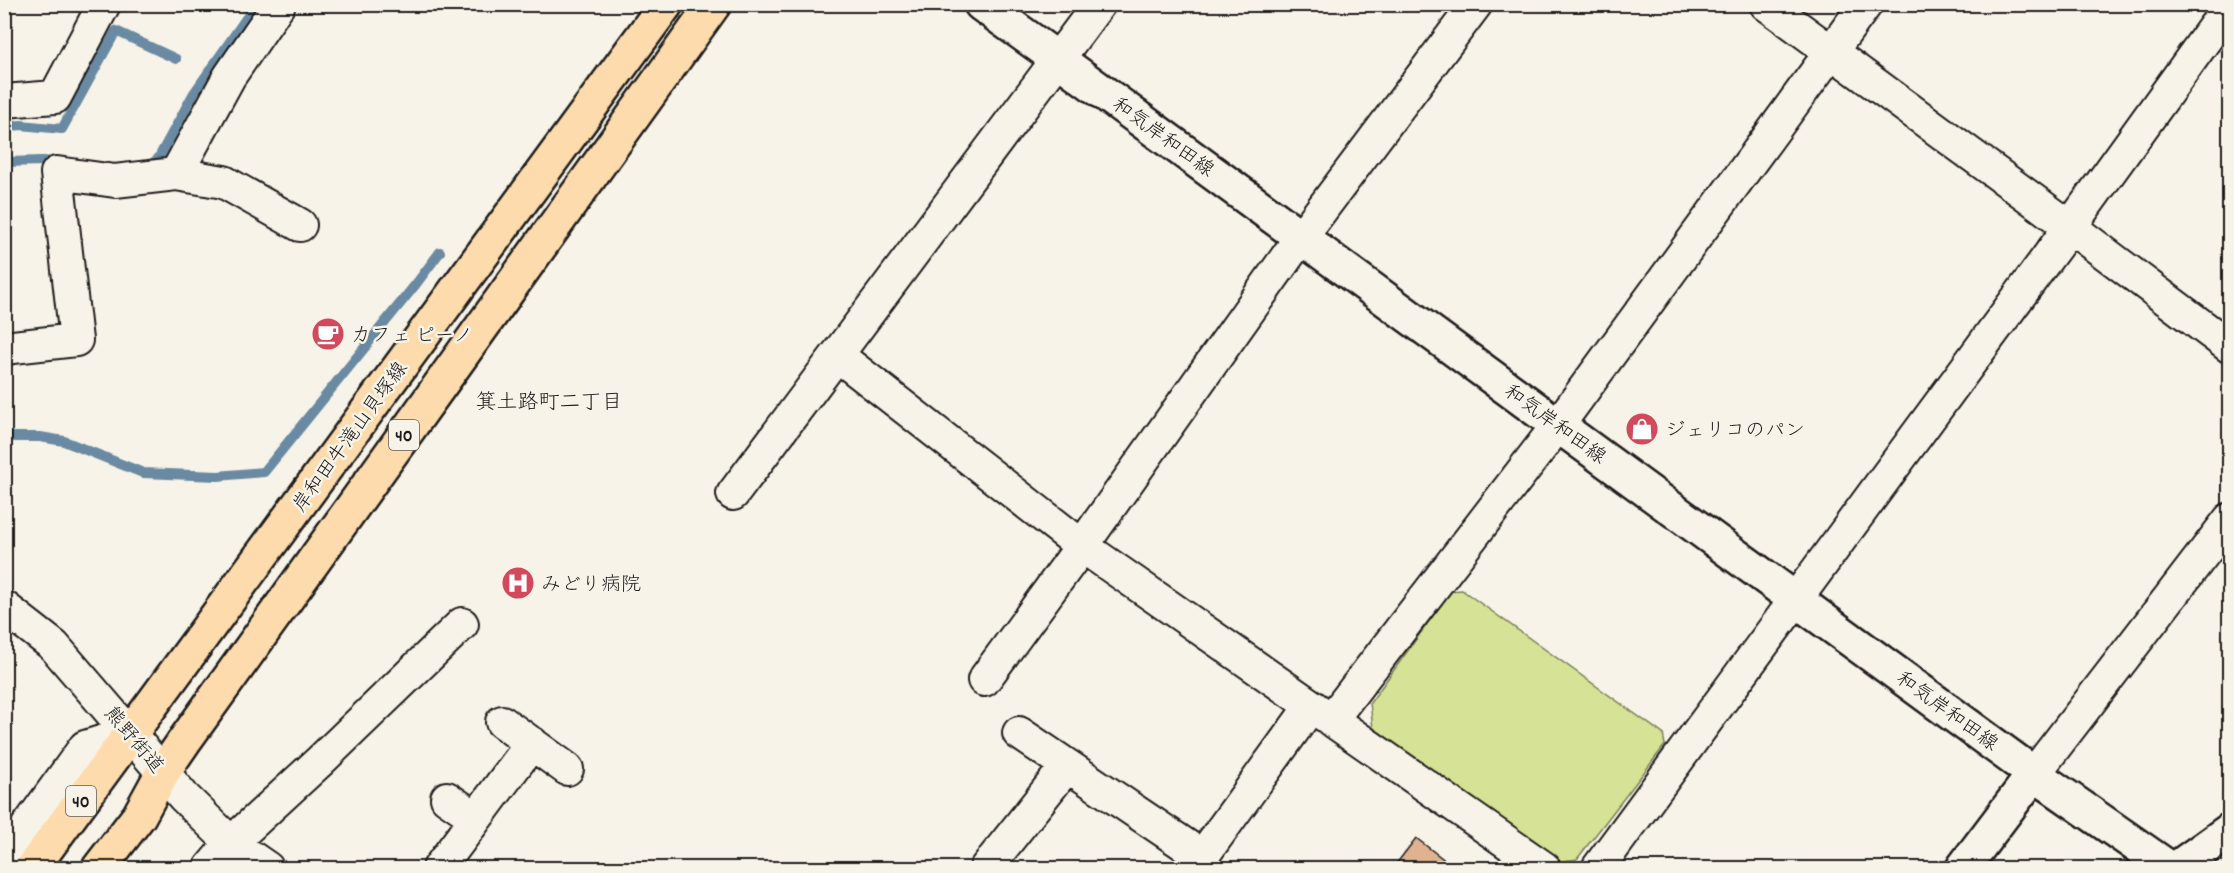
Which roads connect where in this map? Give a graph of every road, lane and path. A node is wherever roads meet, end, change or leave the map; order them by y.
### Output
1 (104, 4) edge
2 (279, 4) edge
3 (666, 4) edge
4 (714, 4) edge
5 (981, 4) edge
6 (1099, 4) edge
7 (1476, 4) edge
8 (1766, 4) edge
9 (1866, 4) edge
10 (2229, 5) edge
11 (1831, 52) junction
12 (1059, 60) junction
13 (4, 101) edge
14 (176, 174) junction
15 (300, 225) dead end
16 (2070, 227) junction
17 (1301, 237) junction
18 (2229, 347) edge
19 (4, 348) edge
20 (837, 356) junction
21 (1558, 424) junction
22 (734, 494) dead end
23 (2229, 519) edge
24 (1082, 546) junction
25 (1795, 598) junction
26 (4, 607) edge
27 (462, 624) dead end
28 (984, 680) dead end
29 (1321, 713) junction
30 (502, 722) dead end
31 (130, 733) junction
32 (1019, 733) dead end
33 (532, 743) junction
34 (1067, 766) junction
35 (567, 769) dead end
36 (163, 772) junction
37 (2034, 774) junction
38 (447, 798) dead end
39 (476, 818) junction
40 (2229, 830) edge
41 (231, 843) junction
42 (4, 859) edge
43 (1199, 863) edge
44 (32, 868) edge
45 (99, 868) edge
46 (210, 868) edge
47 (267, 868) edge
48 (439, 868) edge
49 (986, 868) edge
50 (1544, 868) edge
51 (1598, 868) edge
52 (1963, 868) edge
53 (2169, 868) edge
54 (2177, 868) edge

1 - 13 street
2 - 14 street
3 - 31 main road, 岸和田牛滝山貝塚線 / 40
4 - 36 main road, 40
5 - 12 main road, 和気岸和田線
6 - 12 street
7 - 17 street
8 - 11 street
9 - 11 street
10 - 16 street
11 - 16 street
11 - 21 street
12 - 17 main road, 和気岸和田線
12 - 20 street
14 - 15 street
14 - 19 street
16 - 18 street
16 - 25 street
17 - 21 main road, 和気岸和田線
17 - 24 street
20 - 22 street
20 - 24 street
21 - 25 main road, 和気岸和田線
21 - 29 street
23 - 37 street
24 - 28 street
24 - 29 street
25 - 37 main road, 和気岸和田線
25 - 51 street
26 - 31 street, 熊野街道
27 - 41 street
29 - 43 street
29 - 50 street
30 - 33 street
31 - 36 street, 熊野街道
31 - 42 street
31 - 44 main road, 岸和田牛滝山貝塚線 / 40
32 - 34 street
33 - 35 street
33 - 39 street
34 - 43 street
34 - 49 street
36 - 41 street, 熊野街道
36 - 45 main road, 40
37 - 52 main road
37 - 53 main road, 和気岸和田線
38 - 39 street
39 - 48 street
40 - 54 main road
41 - 46 street
41 - 47 street, 熊野街道

